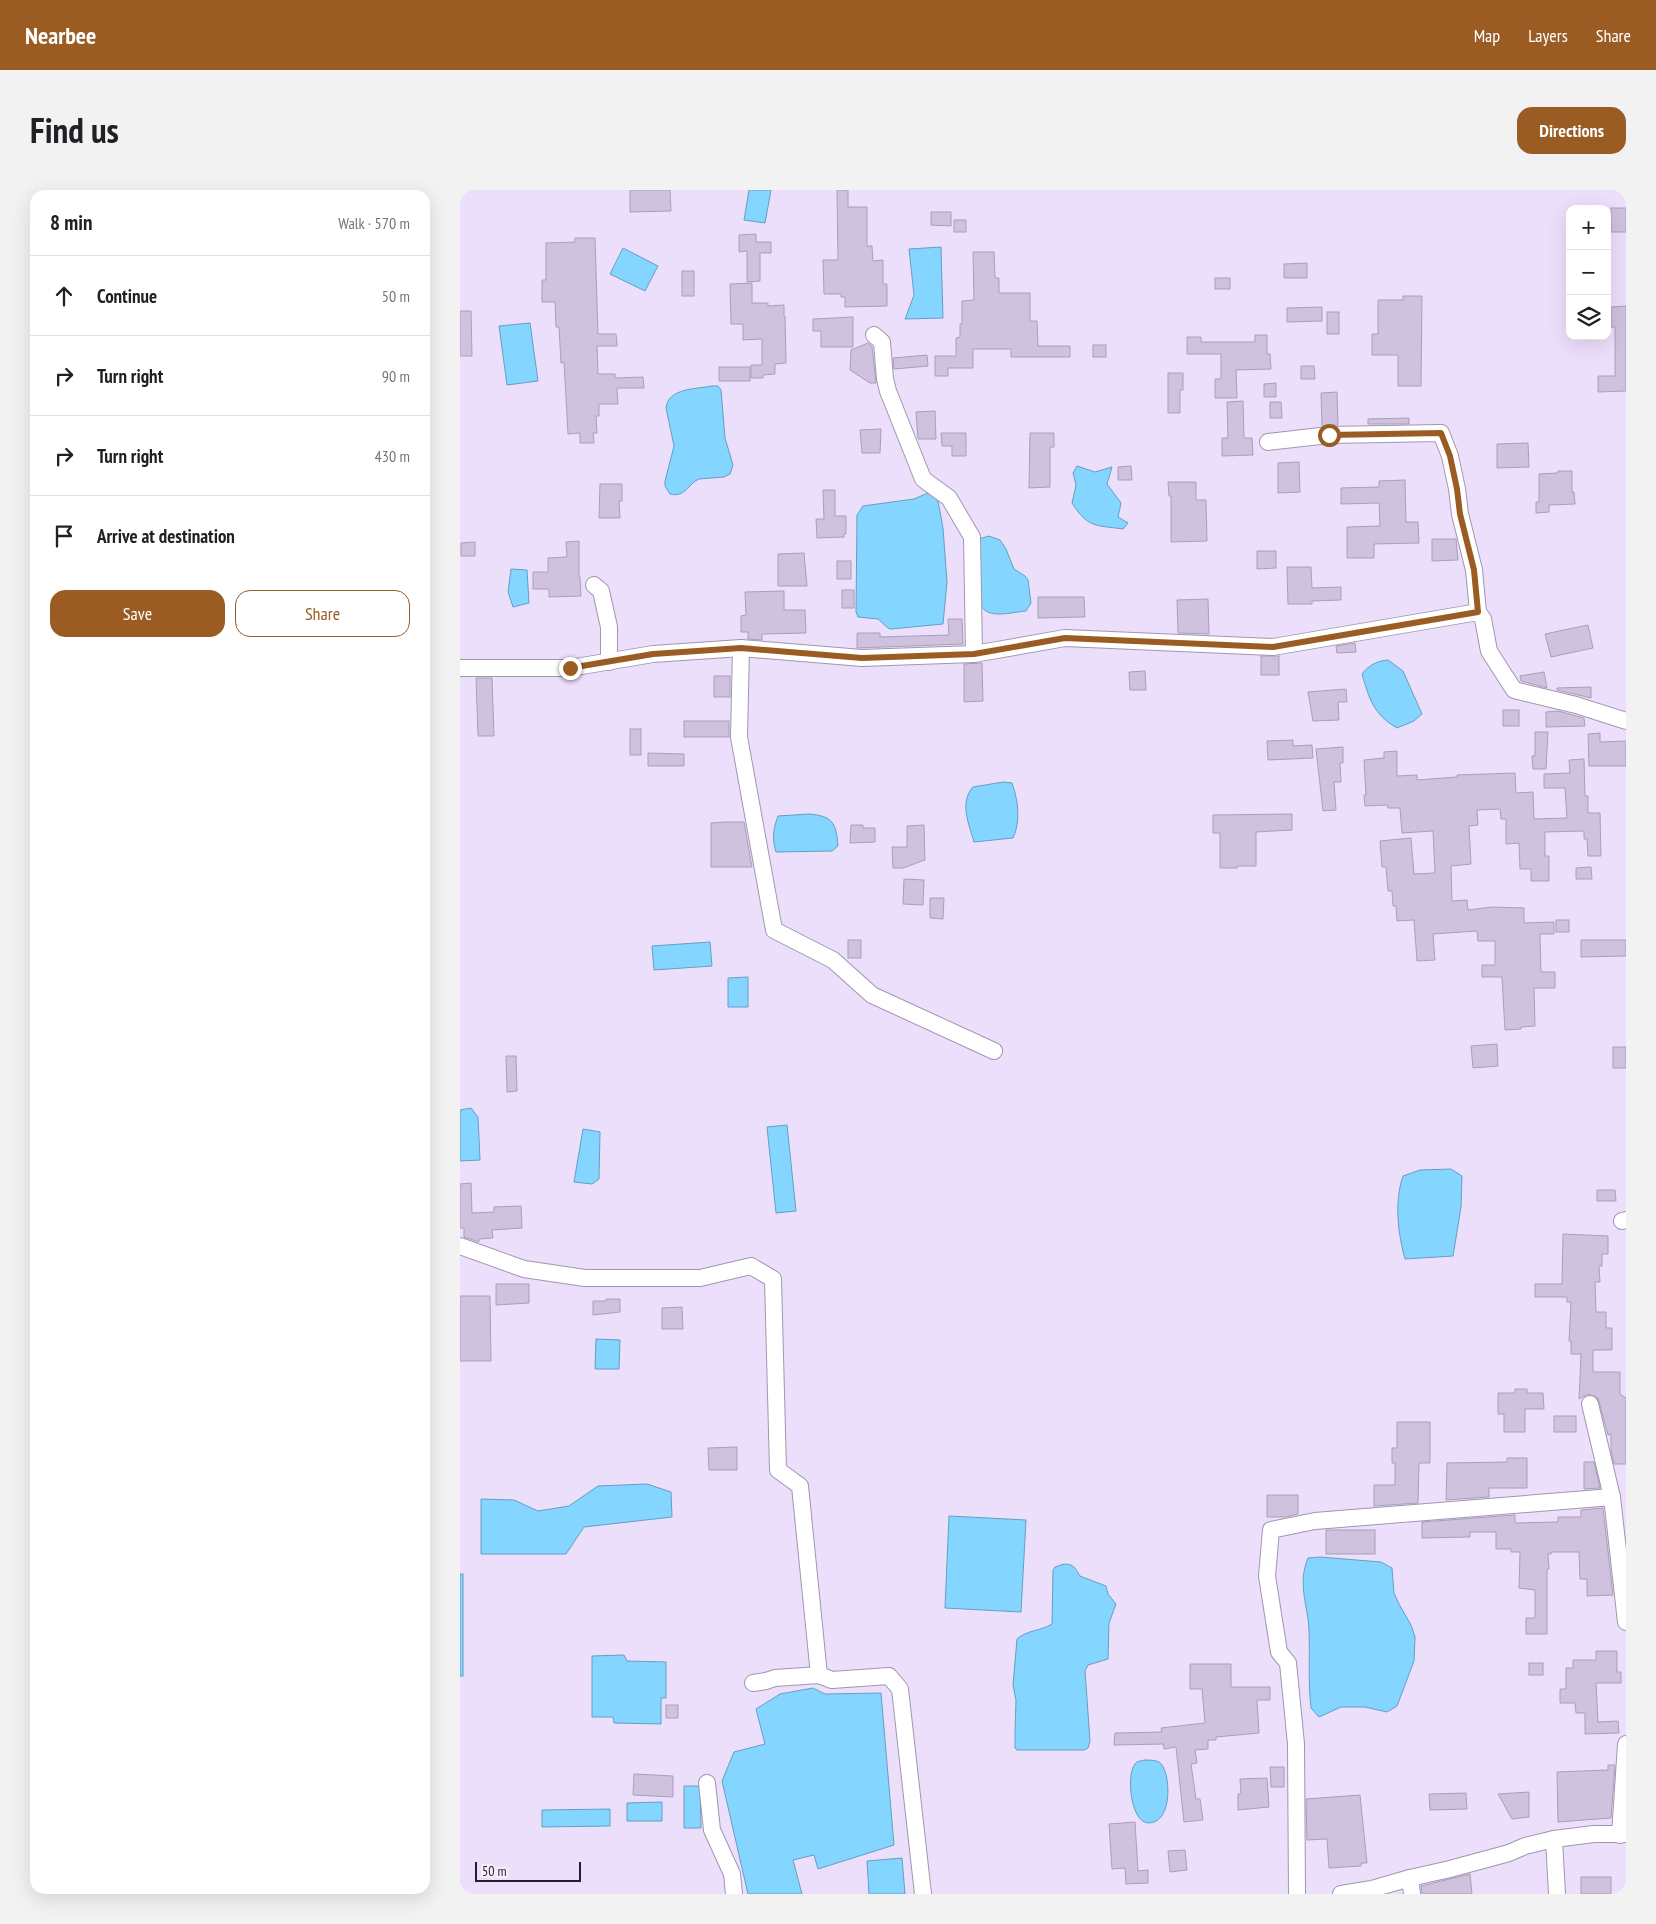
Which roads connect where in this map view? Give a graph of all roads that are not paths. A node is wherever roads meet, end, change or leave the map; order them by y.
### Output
1 (874, 335) dead end
2 (1268, 442) dead end
3 (594, 585) dead end
4 (1478, 612) junction
5 (741, 648) junction
6 (974, 654) junction
7 (609, 662) junction
8 (460, 668) edge
9 (1626, 721) edge
10 (994, 1051) dead end
11 (460, 1246) edge
12 (1590, 1404) dead end
13 (1612, 1497) junction
14 (1626, 1622) edge
15 (819, 1676) junction
16 (753, 1682) dead end
17 (1626, 1744) edge
18 (707, 1784) dead end
19 (1623, 1834) edge
20 (1554, 1839) junction
21 (1411, 1886) edge
22 (734, 1894) edge
23 (923, 1894) edge
24 (1297, 1894) edge
25 (1341, 1894) edge
26 (1557, 1894) edge

1 - 6 street
2 - 4 street
3 - 7 street
4 - 6 street
4 - 9 street
5 - 6 street
5 - 7 street
5 - 10 street
7 - 8 street
11 - 15 street
12 - 13 street
13 - 14 street
13 - 24 street
15 - 16 street
15 - 23 street
17 - 19 street
18 - 22 street
19 - 20 street
20 - 21 street
20 - 26 street
21 - 25 street

